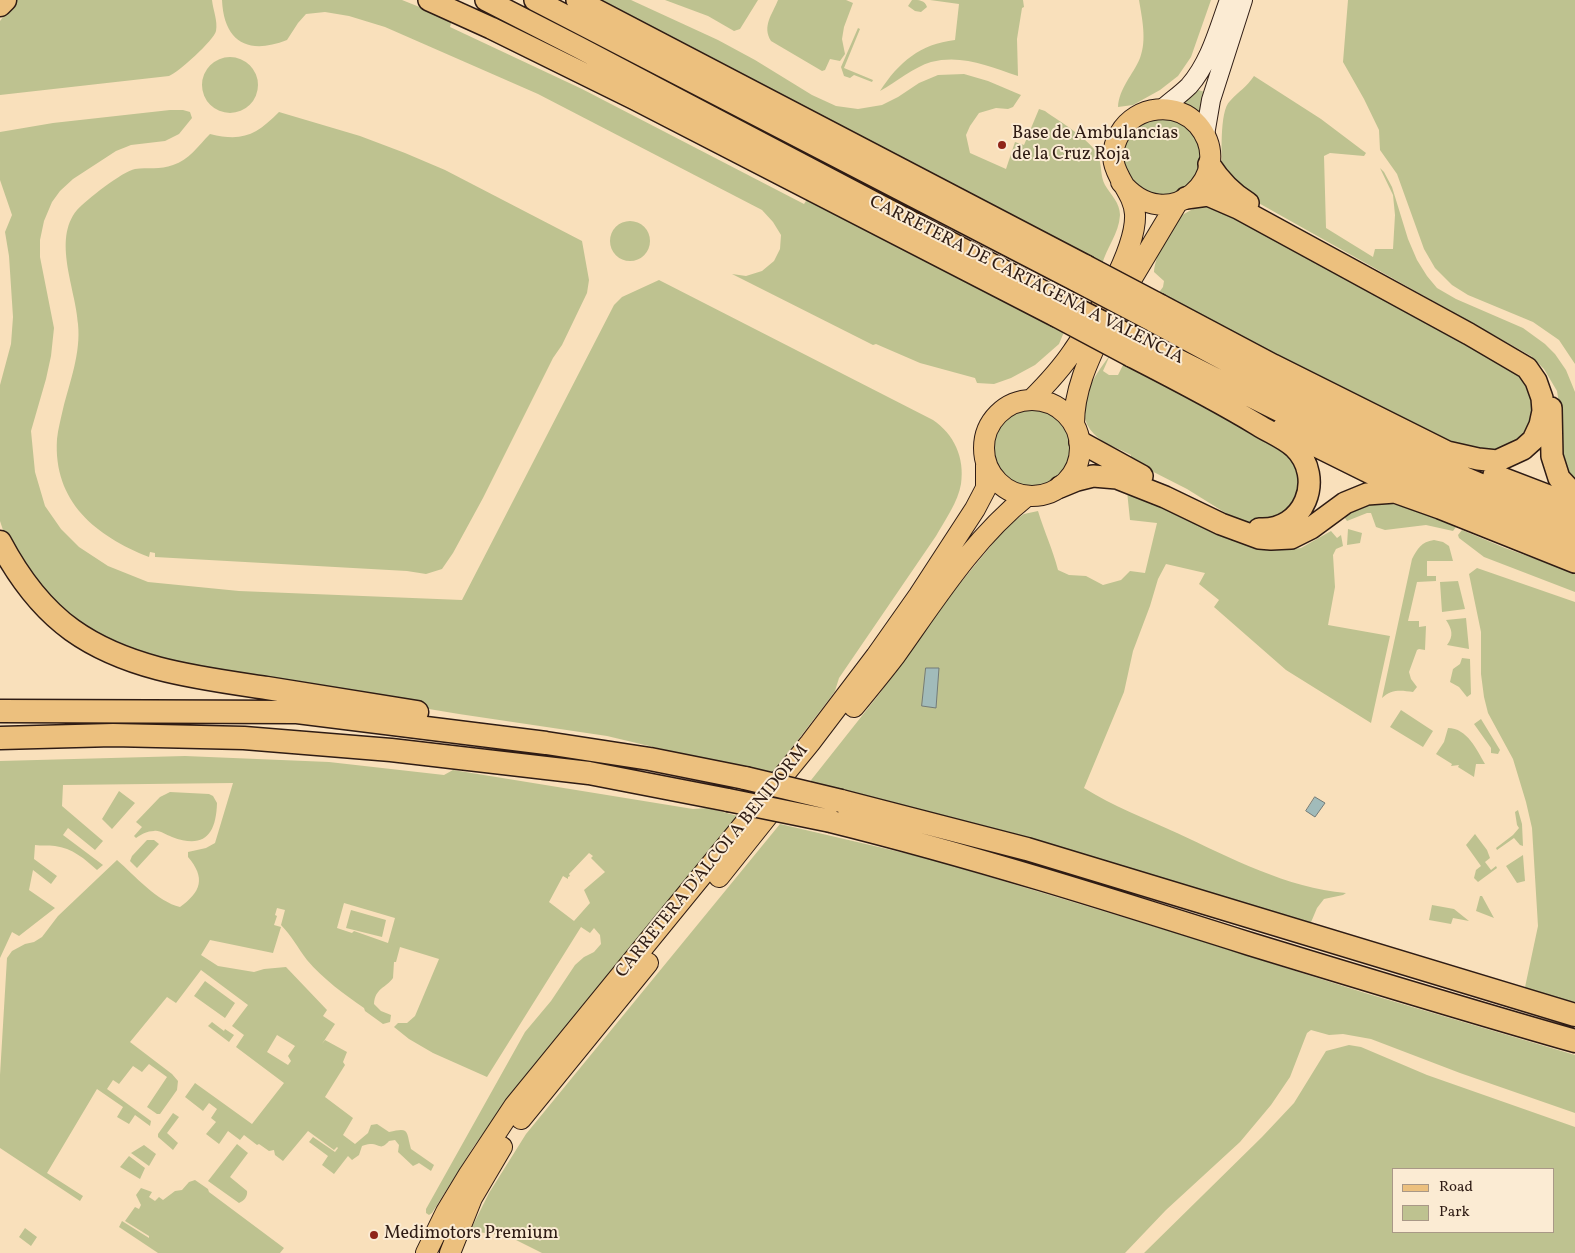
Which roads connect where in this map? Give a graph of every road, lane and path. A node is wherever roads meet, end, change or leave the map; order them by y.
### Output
1 (5, 0) edge
2 (429, 0) edge
3 (465, 0) edge
4 (486, 0) edge
5 (535, 0) edge
6 (577, 0) edge
7 (1229, 0) edge
8 (1243, 0) edge
9 (0, 5) edge
10 (634, 99) junction
11 (1162, 109) junction
12 (1205, 135) junction
13 (1209, 164) junction
14 (1121, 182) junction
15 (1182, 200) junction
16 (1082, 274) junction
17 (1062, 310) junction
18 (1157, 313) junction
19 (1136, 348) junction
20 (1031, 400) junction
21 (1229, 406) junction
22 (1077, 433) junction
23 (1446, 452) junction
24 (986, 465) junction
25 (1060, 487) junction
26 (1575, 495) edge
27 (1027, 496) junction
28 (1575, 506) edge
29 (1440, 508) junction
30 (1575, 522) edge
31 (0, 542) edge
32 (1575, 543) edge
33 (1575, 562) edge
34 (6, 711) edge
35 (4, 741) edge
36 (650, 759) junction
37 (1575, 1015) edge
38 (1575, 1041) edge
39 (426, 1253) edge
40 (450, 1253) edge

1 - 9 highway
2 - 10 highway
3 - 10 highway
4 - 17 highway, CARRETERA DE CARTAGENA A VALENCIA
5 - 16 highway, CARRETERA DE CARTAGENA A VALENCIA
6 - 16 highway
7 - 11 main road
8 - 12 main road
10 - 17 highway
11 - 12 main road
11 - 14 main road
12 - 13 main road
13 - 15 main road
13 - 26 highway
14 - 15 main road
14 - 20 main road
15 - 22 main road
15 - 23 highway
16 - 18 highway, CARRETERA DE CARTAGENA A VALENCIA, bridge
17 - 19 highway, CARRETERA DE CARTAGENA A VALENCIA, bridge
18 - 23 highway
18 - 30 highway, CARRETERA DE CARTAGENA A VALENCIA
19 - 21 highway
19 - 32 highway, CARRETERA DE CARTAGENA A VALENCIA
20 - 22 main road
20 - 24 main road
21 - 22 highway
21 - 29 highway
22 - 25 main road
23 - 28 highway
24 - 27 main road
24 - 39 main road, CARRETERA D'ALCOI A BENIDORM
25 - 27 main road
25 - 29 highway
27 - 40 main road, CARRETERA D'ALCOI A BENIDORM
29 - 33 highway
31 - 36 highway
34 - 36 highway
35 - 38 highway, bridge
36 - 37 highway, bridge

